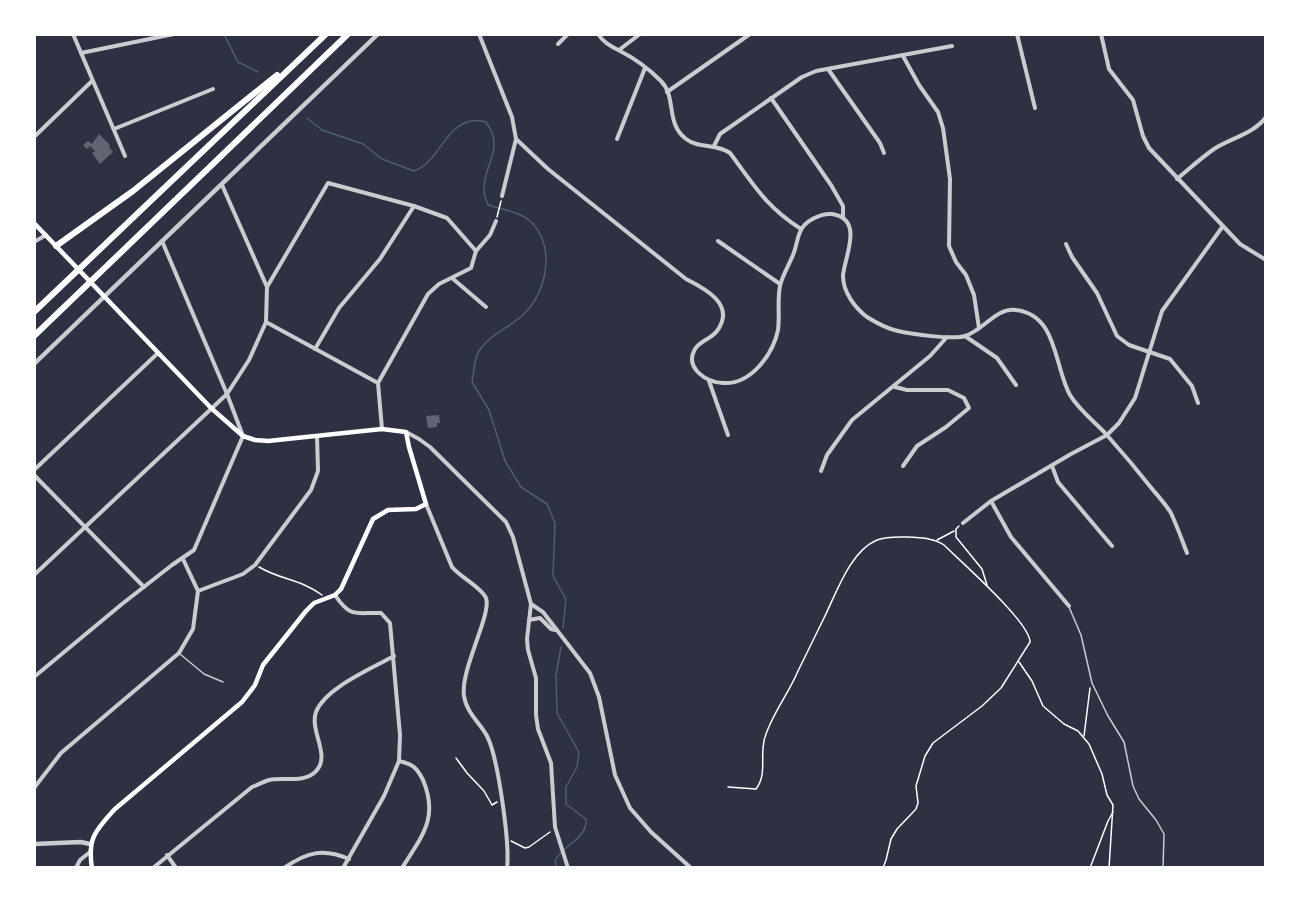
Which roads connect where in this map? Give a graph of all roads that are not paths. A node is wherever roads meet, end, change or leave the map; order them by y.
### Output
1 (73, 34) edge
2 (174, 34) edge
3 (326, 34) edge
4 (348, 34) edge
5 (378, 34) edge
6 (480, 34) edge
7 (567, 34) edge
8 (598, 34) edge
9 (640, 34) edge
10 (750, 34) edge
11 (1017, 34) edge
12 (1101, 34) edge
13 (558, 44) dead end
14 (952, 46) dead end
15 (619, 50) junction
16 (81, 53) junction
17 (903, 56) junction
18 (302, 57) junction
19 (645, 68) junction
20 (828, 69) junction
21 (93, 81) junction
22 (213, 89) dead end
23 (667, 92) junction
24 (771, 98) junction
25 (1035, 108) dead end
26 (1266, 117) edge
27 (114, 129) junction
28 (34, 137) edge
29 (516, 139) junction
30 (617, 139) dead end
31 (714, 146) junction
32 (884, 153) dead end
33 (125, 156) dead end
34 (1177, 179) junction
35 (222, 185) junction
36 (502, 196) road end
37 (414, 206) junction
38 (843, 218) junction
39 (496, 221) road end
40 (34, 223) edge
41 (1223, 226) junction
42 (801, 229) junction
43 (46, 235) junction
44 (162, 241) junction
45 (718, 241) dead end
46 (34, 243) edge
47 (1066, 244) dead end
48 (56, 246) junction
49 (476, 251) junction
50 (1266, 260) edge
51 (452, 278) junction
52 (780, 284) junction
53 (267, 287) junction
54 (104, 294) junction
55 (486, 306) dead end
56 (34, 312) edge
57 (266, 322) junction
58 (979, 328) junction
59 (34, 336) edge
60 (965, 336) junction
61 (947, 337) junction
62 (315, 349) junction
63 (1149, 352) junction
64 (159, 353) junction
65 (34, 364) edge
66 (709, 381) junction
67 (378, 383) junction
68 (1016, 385) dead end
69 (894, 387) junction
70 (227, 394) junction
71 (1198, 403) dead end
72 (211, 408) junction
73 (382, 429) junction
74 (406, 432) junction
75 (317, 435) junction
76 (728, 435) dead end
77 (1107, 435) junction
78 (243, 436) junction
79 (903, 466) dead end
80 (1052, 466) junction
81 (34, 470) edge
82 (821, 471) dead end
83 (34, 475) edge
84 (991, 501) junction
85 (426, 504) junction
86 (963, 523) road end
87 (85, 527) junction
88 (1112, 546) dead end
89 (1187, 553) dead end
90 (183, 559) junction
91 (34, 575) edge
92 (144, 587) junction
93 (198, 591) junction
94 (335, 595) junction
95 (531, 604) junction
96 (1069, 606) joint
97 (544, 614) junction
98 (540, 618) junction
99 (529, 620) junction
100 (555, 630) junction
101 (179, 653) junction
102 (394, 656) junction
103 (34, 677) edge
104 (223, 682) dead end
105 (399, 761) junction
106 (34, 788) edge
107 (34, 844) edge
108 (90, 844) junction
109 (90, 852) junction
110 (167, 855) junction
111 (349, 858) junction
112 (76, 867) edge
113 (92, 867) edge
114 (153, 867) edge
115 (176, 867) edge
116 (284, 867) edge
117 (344, 867) edge
118 (402, 867) edge
119 (507, 867) edge
120 (568, 867) edge
121 (691, 867) edge
122 (1163, 867) edge

1 - 16 street
2 - 16 street
3 - 18 highway
4 - 59 highway
5 - 35 street
6 - 29 street
7 - 13 street
8 - 15 street
9 - 15 street
10 - 23 street
11 - 25 street
12 - 34 street
14 - 17 street
15 - 19 street
16 - 21 street
17 - 20 street
17 - 58 street
18 - 48 highway
18 - 56 highway
19 - 23 street
19 - 30 street
20 - 24 street
20 - 32 street
21 - 27 street
21 - 28 street
22 - 27 street
23 - 31 street
24 - 31 street
24 - 38 street
26 - 34 street
27 - 33 street
29 - 36 street
29 - 66 street
31 - 42 street
34 - 41 street
35 - 44 street
35 - 53 street
37 - 49 street
37 - 53 street
37 - 62 street
38 - 42 street
38 - 61 street
39 - 49 street
40 - 43 main road
41 - 50 street
41 - 63 street
42 - 52 street
43 - 46 street
43 - 48 main road
44 - 54 street
44 - 70 street
45 - 52 street
47 - 63 street
48 - 54 main road
49 - 51 street
51 - 55 street
51 - 67 street
52 - 66 street
53 - 57 street
54 - 64 main road
54 - 65 street
57 - 62 street
57 - 70 street
58 - 60 street
58 - 77 street
60 - 61 street
60 - 68 street
61 - 69 street
62 - 67 street
63 - 71 street
63 - 77 street
64 - 72 main road
64 - 81 street
66 - 76 street
67 - 73 street
69 - 79 street
69 - 82 street
70 - 72 street
70 - 78 street
72 - 78 main road
72 - 87 street
73 - 74 main road
73 - 75 main road
74 - 85 main road
74 - 95 street
75 - 78 main road
75 - 93 street
77 - 80 street
77 - 89 street
78 - 90 street
80 - 84 street
80 - 88 street
83 - 87 street
84 - 86 street
84 - 96 street
85 - 94 main road
85 - 119 street
87 - 91 street
87 - 92 street
90 - 92 street
90 - 93 street
92 - 103 street
93 - 101 street
94 - 102 street
94 - 108 main road
95 - 97 street
95 - 99 street
96 - 122 lane
97 - 98 street
97 - 100 street
98 - 99 street
98 - 100 street
99 - 120 street
100 - 121 street
101 - 104 lane
101 - 106 street
102 - 105 street
102 - 110 street
105 - 111 street
105 - 118 street
107 - 108 street
108 - 109 main road
109 - 112 street
109 - 113 main road
110 - 114 street
110 - 115 street
111 - 116 street
111 - 117 street

